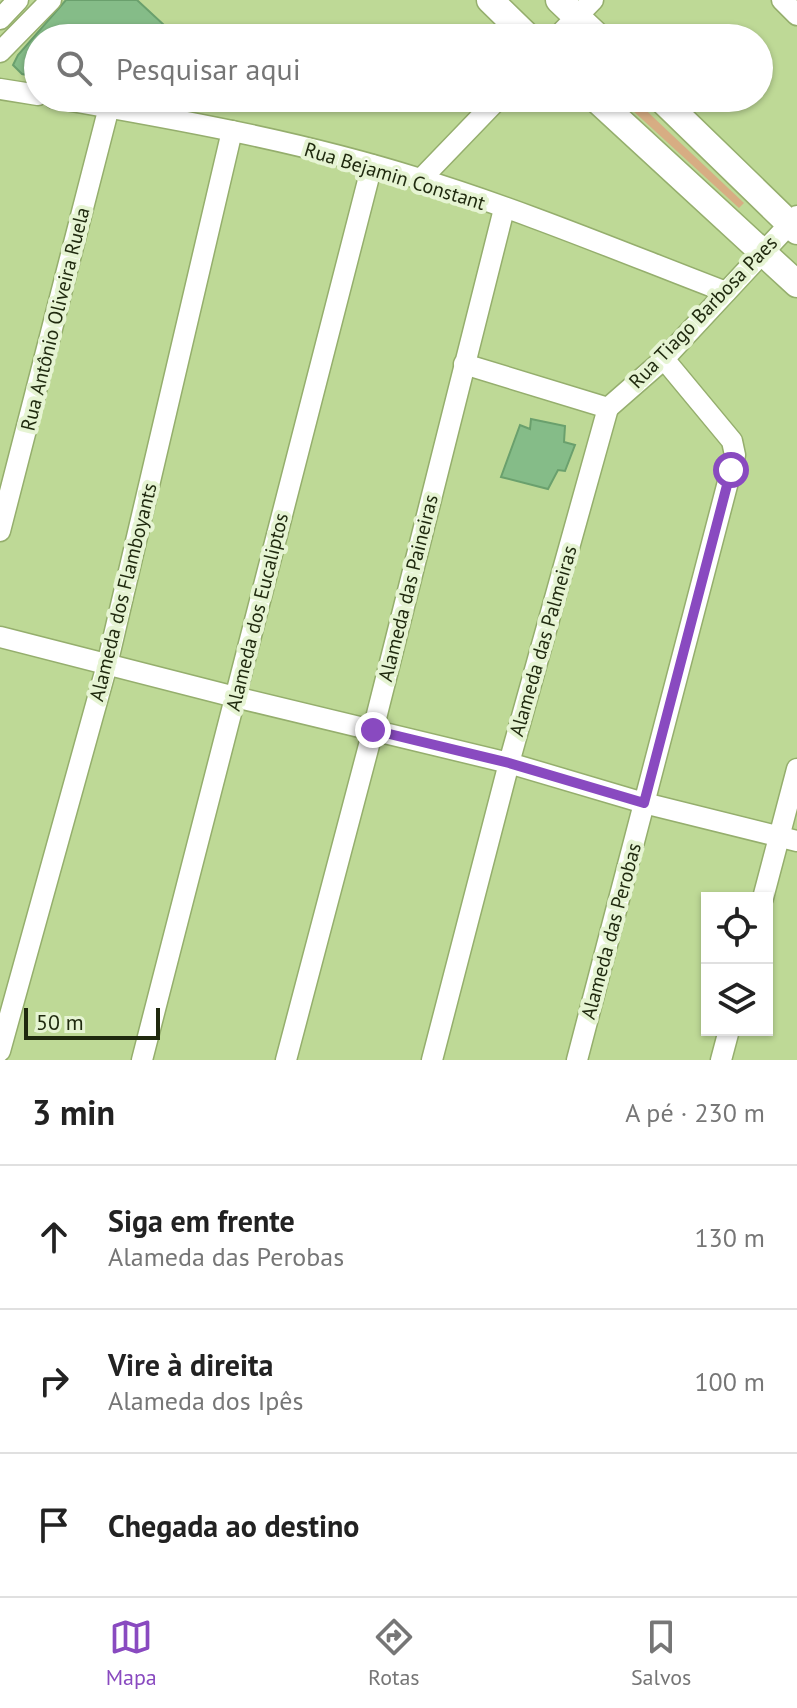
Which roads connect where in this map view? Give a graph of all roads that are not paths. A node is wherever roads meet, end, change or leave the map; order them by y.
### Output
1 (490, 0) edge
2 (782, 0) edge
3 (32, 4) edge
4 (577, 6) edge
5 (797, 15) edge
6 (0, 19) edge
7 (515, 24) edge
8 (565, 24) edge
9 (589, 24) edge
10 (0, 52) edge
11 (1, 94) edge
12 (24, 95) edge
13 (108, 112) edge
14 (135, 112) edge
15 (486, 112) edge
16 (610, 112) edge
17 (675, 112) edge
18 (232, 131) junction
19 (372, 165) junction
20 (421, 179) junction
21 (504, 209) junction
22 (794, 224) edge
23 (763, 252) junction
24 (797, 284) edge
25 (726, 292) junction
26 (664, 359) junction
27 (464, 364) junction
28 (608, 408) junction
29 (0, 531) edge
30 (0, 637) edge
31 (107, 665) junction
32 (235, 697) junction
33 (373, 730) junction
34 (509, 763) junction
35 (797, 769) edge
36 (644, 803) junction
37 (788, 839) edge
38 (766, 892) edge
39 (727, 1036) edge
40 (0, 1051) edge
41 (142, 1060) edge
42 (286, 1060) edge
43 (432, 1060) edge
44 (577, 1060) edge
45 (721, 1060) edge

1 - 7 main road
2 - 5 street
3 - 6 street
3 - 10 street
4 - 8 street
4 - 9 main road
11 - 12 street
13 - 29 street, Rua Antônio Oliveira Ruela
14 - 18 street, Rua Bejamin Constant
15 - 20 street
16 - 23 main road
17 - 22 main road
18 - 19 street, Rua Bejamin Constant
18 - 31 street, Alameda dos Flamboyants
19 - 20 street, Rua Bejamin Constant
19 - 32 street, Alameda dos Eucaliptos
20 - 21 street, Rua Bejamin Constant
21 - 25 street, Rua Bejamin Constant
21 - 27 street, Alameda das Paineiras
22 - 23 street, Rua Tiago Barbosa Paes
23 - 24 main road
23 - 25 street, Rua Tiago Barbosa Paes
25 - 26 street, Rua Tiago Barbosa Paes
26 - 28 street, Rua Tiago Barbosa Paes
26 - 36 street, Alameda das Perobas
27 - 28 street
27 - 33 street, Alameda das Paineiras
28 - 34 street, Alameda das Palmeiras
30 - 31 street
31 - 32 street
31 - 40 street, Alameda dos Flamboyants
32 - 33 street
32 - 41 street, Alameda dos Eucaliptos
33 - 34 street
33 - 42 street, Alameda das Paineiras
34 - 36 street
34 - 43 street, Alameda das Palmeiras
35 - 37 street
36 - 37 street
36 - 44 street, Alameda das Perobas
37 - 38 street
39 - 45 street

